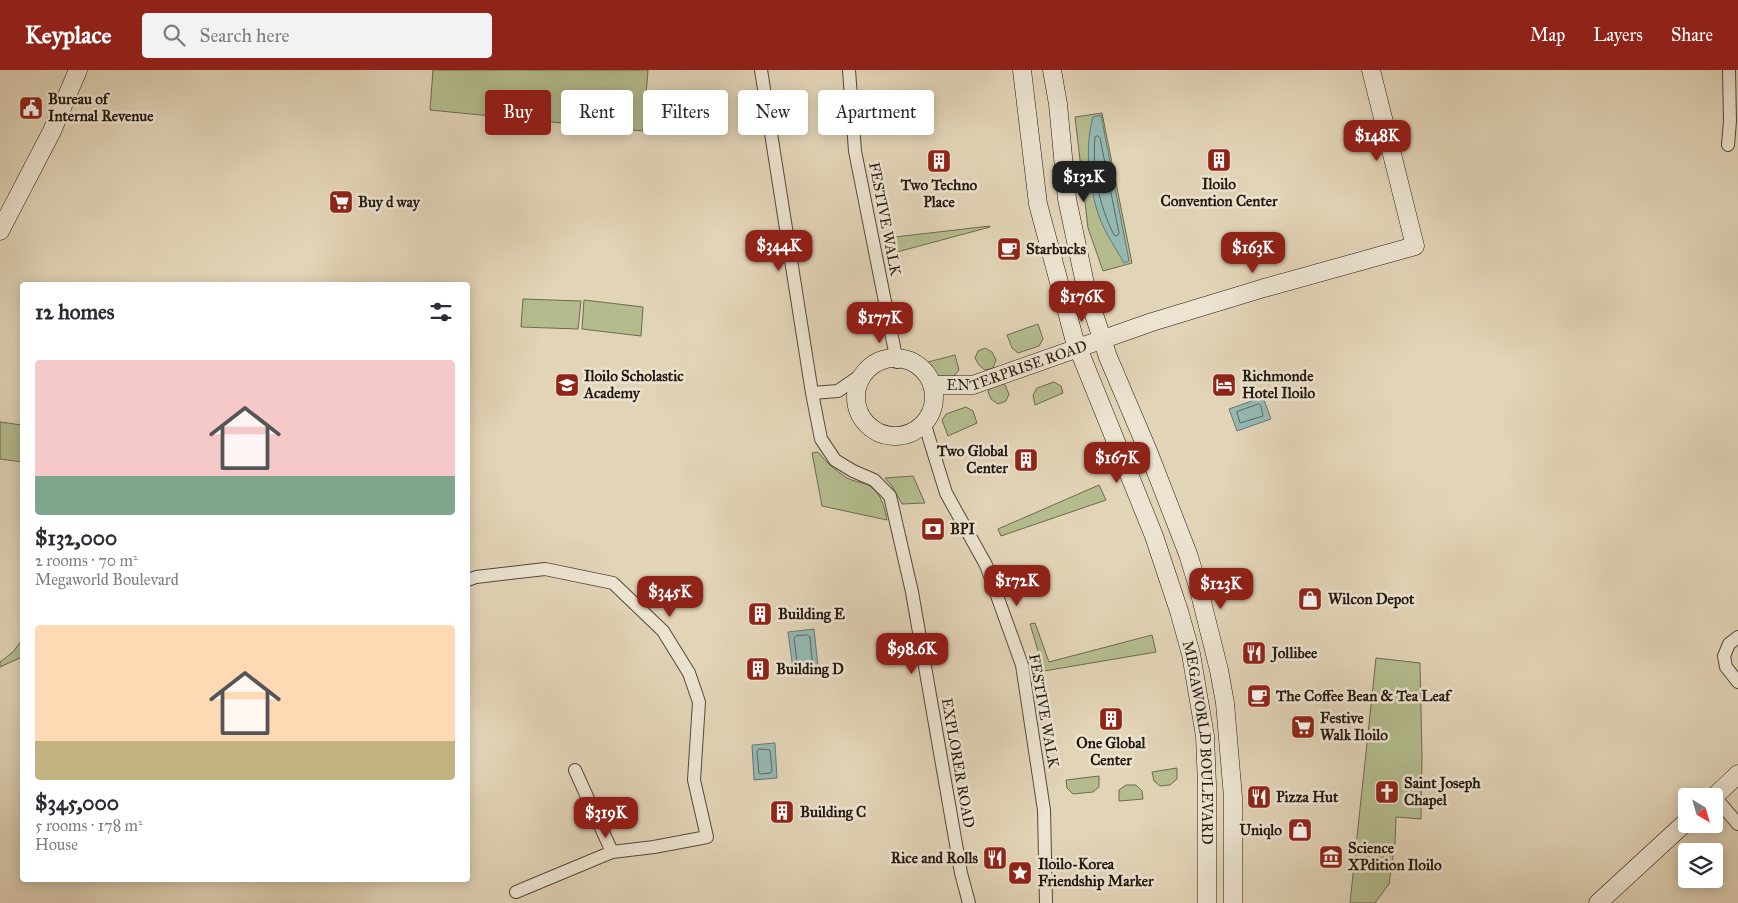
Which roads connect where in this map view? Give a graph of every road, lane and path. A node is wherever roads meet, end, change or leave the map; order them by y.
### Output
1 (78, 70) edge
2 (761, 70) edge
3 (849, 70) edge
4 (1022, 70) edge
5 (1052, 70) edge
6 (1370, 70) edge
7 (1729, 70) edge
8 (1734, 121) edge
9 (1728, 145) dead end
10 (0, 231) edge
11 (1087, 292) junction
12 (1063, 299) junction
13 (1102, 340) junction
14 (1077, 349) junction
15 (909, 360) junction
16 (864, 373) junction
17 (932, 385) junction
18 (812, 393) junction
19 (1127, 401) junction
20 (1104, 412) junction
21 (924, 422) junction
22 (470, 579) edge
23 (1738, 637) edge
24 (1738, 682) edge
25 (575, 770) dead end
26 (1738, 774) edge
27 (1723, 788) edge
28 (1723, 806) edge
29 (1738, 824) edge
30 (1678, 829) edge
31 (612, 852) junction
32 (516, 892) dead end
33 (969, 903) edge
34 (1046, 903) edge
35 (1207, 903) edge
36 (1233, 903) edge
37 (1598, 903) edge

1 - 10 main road
2 - 18 street, EXPLORER ROAD
3 - 15 street, FESTIVE WALK
4 - 12 main road, MEGAWORLD BOULEVARD
5 - 11 main road, MEGAWORLD BOULEVARD
6 - 13 main road, ENTERPRISE ROAD
7 - 8 street
8 - 9 street
11 - 12 main road
11 - 13 main road, MEGAWORLD BOULEVARD
12 - 14 main road, MEGAWORLD BOULEVARD
13 - 14 main road, ENTERPRISE ROAD
13 - 19 main road, MEGAWORLD BOULEVARD
14 - 17 main road, ENTERPRISE ROAD
14 - 20 main road, MEGAWORLD BOULEVARD
15 - 16 main road
15 - 17 main road, ENTERPRISE ROAD
16 - 18 street
16 - 21 main road
17 - 21 main road, ENTERPRISE ROAD
18 - 33 street, EXPLORER ROAD
19 - 20 main road
19 - 36 main road, MEGAWORLD BOULEVARD
20 - 35 main road, MEGAWORLD BOULEVARD
21 - 34 street, FESTIVE WALK
22 - 31 street
23 - 24 street
25 - 31 street
26 - 27 main road
28 - 29 street
30 - 37 main road
31 - 32 street

